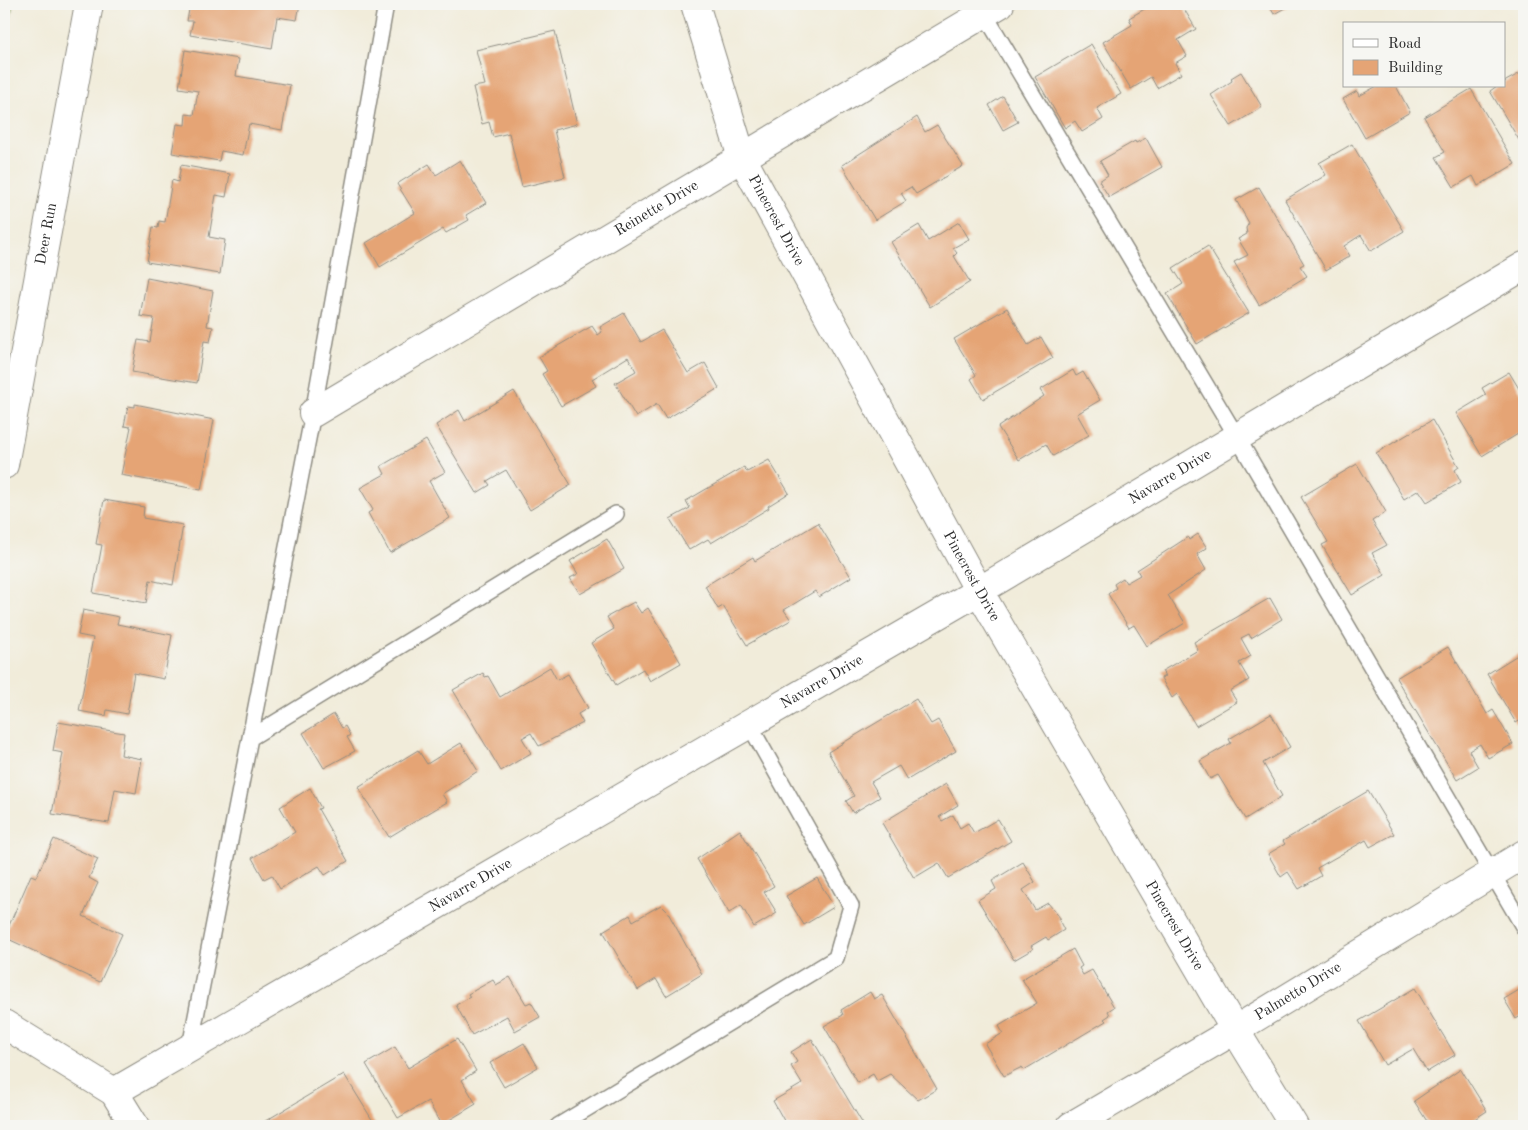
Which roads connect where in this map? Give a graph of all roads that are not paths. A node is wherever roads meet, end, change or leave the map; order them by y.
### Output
1 (89, 4) edge
2 (386, 4) edge
3 (694, 4) edge
4 (992, 9) edge
5 (742, 158) junction
6 (1524, 266) edge
7 (313, 413) junction
8 (1237, 437) junction
9 (4, 465) edge
10 (616, 514) dead end
11 (979, 591) junction
12 (749, 724) junction
13 (250, 738) junction
14 (1524, 854) edge
15 (1492, 874) junction
16 (1524, 928) edge
17 (4, 1024) edge
18 (1235, 1030) junction
19 (190, 1047) junction
20 (114, 1092) junction
21 (135, 1126) edge
22 (558, 1126) edge
23 (1070, 1126) edge
24 (1294, 1126) edge

1 - 9 street, Deer Run
2 - 7 lane
3 - 5 street, Pinecrest Drive
4 - 5 street, Reinette Drive
4 - 8 lane
5 - 7 street, Reinette Drive
5 - 11 street, Pinecrest Drive
6 - 8 street, Navarre Drive
7 - 13 lane
8 - 11 street, Navarre Drive
8 - 15 lane
10 - 13 lane
11 - 12 street, Navarre Drive
11 - 18 street, Pinecrest Drive
12 - 19 street, Navarre Drive
12 - 22 lane
13 - 19 lane
14 - 15 street, Palmetto Drive
15 - 16 lane
15 - 18 street, Palmetto Drive
17 - 20 street
18 - 23 street, Palmetto Drive
18 - 24 street, Pinecrest Drive
19 - 20 street, Navarre Drive
20 - 21 street

